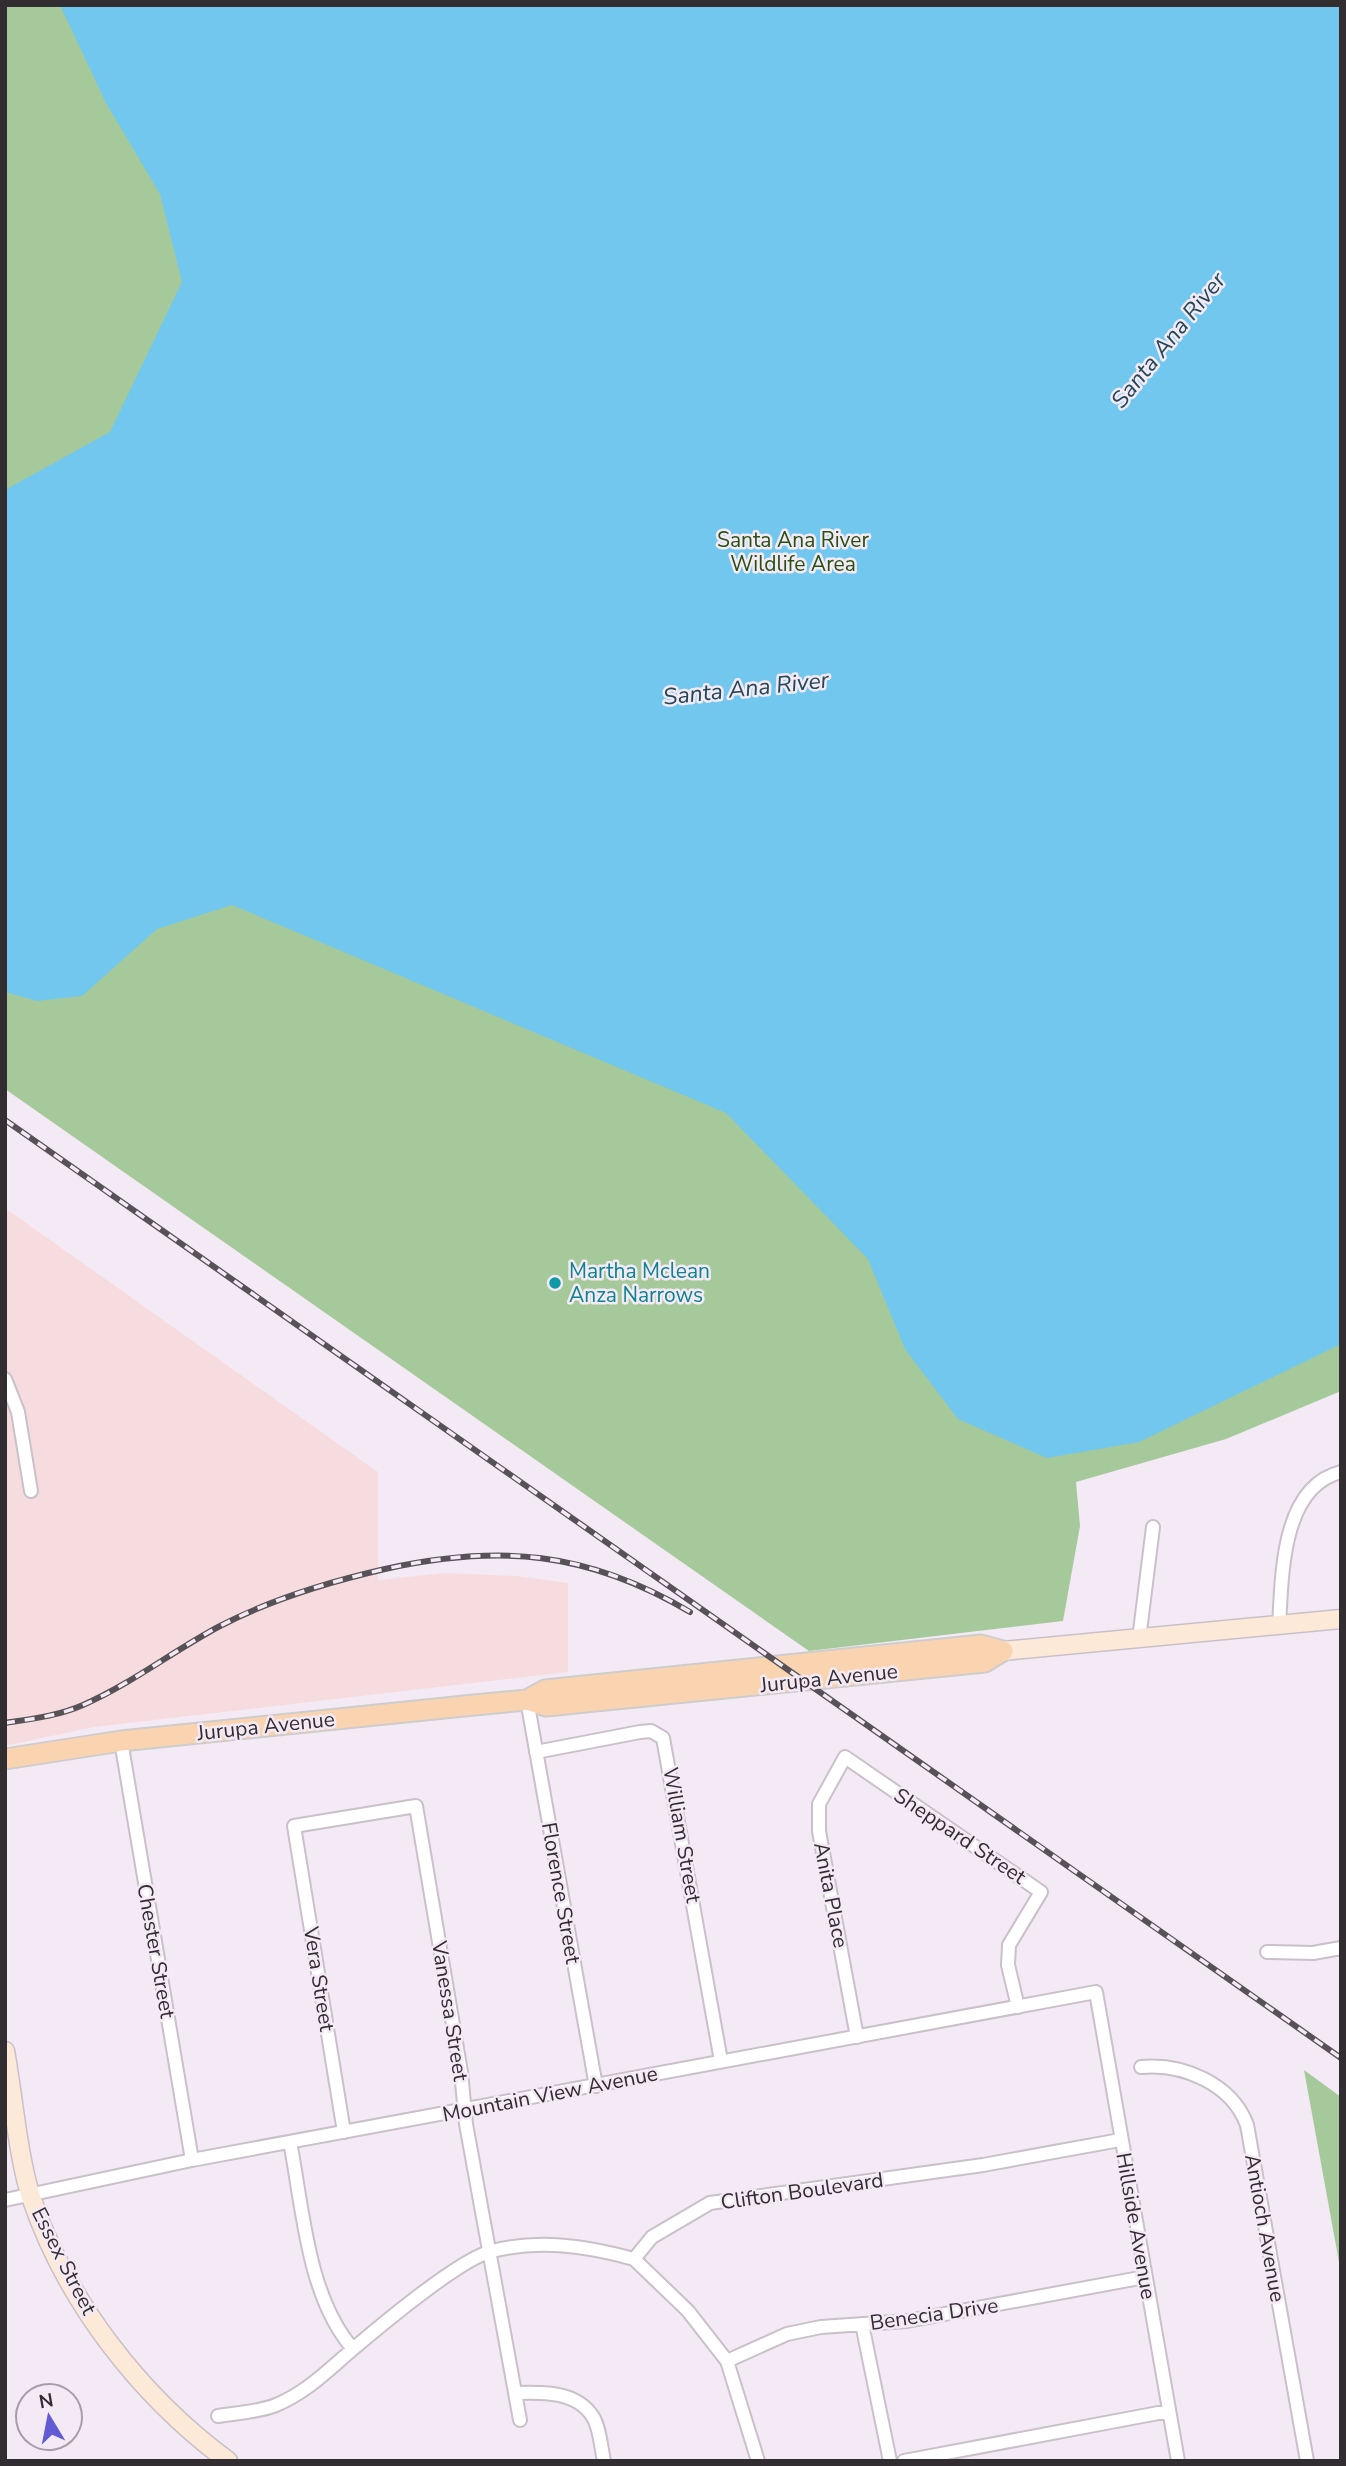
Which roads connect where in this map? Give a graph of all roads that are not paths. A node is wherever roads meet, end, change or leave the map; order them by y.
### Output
1 (5, 1379) edge
2 (1341, 1472) edge
3 (31, 1491) dead end
4 (1153, 1527) dead end
5 (1341, 1619) edge
6 (1279, 1626) junction
7 (1139, 1639) junction
8 (1003, 1651) joint
9 (527, 1700) junction
10 (121, 1741) junction
11 (536, 1752) junction
12 (845, 1757) joint
13 (5, 1759) edge
14 (294, 1826) joint
15 (1341, 1948) edge
16 (1267, 1952) dead end
17 (1096, 1992) joint
18 (1018, 2007) junction
19 (858, 2037) junction
20 (5, 2050) edge
21 (721, 2061) junction
22 (1141, 2067) dead end
23 (596, 2086) junction
24 (466, 2110) junction
25 (344, 2132) junction
26 (1120, 2140) junction
27 (290, 2142) junction
28 (192, 2160) junction
29 (30, 2195) junction
30 (5, 2200) edge
31 (490, 2251) junction
32 (634, 2259) junction
33 (1146, 2277) junction
34 (862, 2324) junction
35 (352, 2349) junction
36 (727, 2361) junction
37 (516, 2393) junction
38 (1169, 2411) junction
39 (218, 2416) dead end
40 (520, 2420) dead end
41 (229, 2461) edge
42 (604, 2461) edge
43 (758, 2461) edge
44 (890, 2461) edge
45 (904, 2461) edge
46 (1178, 2461) edge
47 (1307, 2461) edge

1 - 3 street
2 - 6 street
4 - 7 street
5 - 6 street, Jurupa Avenue
6 - 7 street, Jurupa Avenue
7 - 8 street, Jurupa Avenue
8 - 9 main road, Jurupa Avenue
9 - 10 main road, Jurupa Avenue
9 - 11 street, Florence Street
10 - 13 main road, Jurupa Avenue
10 - 28 street, Chester Street
11 - 21 street, William Street
11 - 23 street, Florence Street
12 - 18 street, Sheppard Street
12 - 19 street, Anita Place
14 - 24 street, Vanessa Street
14 - 25 street, Vera Street
15 - 16 street
17 - 18 street, Mountain View Avenue
17 - 26 street, Hillside Avenue
18 - 19 street, Mountain View Avenue
19 - 21 street, Mountain View Avenue
20 - 29 street, Essex Street
21 - 23 street, Mountain View Avenue
22 - 47 street, Antioch Avenue
23 - 24 street, Mountain View Avenue
24 - 25 street, Mountain View Avenue
24 - 31 street, Vanessa Street
25 - 27 street, Mountain View Avenue
26 - 32 street, Clifton Boulevard
26 - 33 street, Hillside Avenue
27 - 28 street, Mountain View Avenue
27 - 35 street
28 - 29 street, Mountain View Avenue
29 - 30 street, Mountain View Avenue
29 - 41 street, Essex Street
31 - 32 street
31 - 35 street
31 - 37 street, Vanessa Street
32 - 36 street
33 - 34 street, Benecia Drive
33 - 38 street, Hillside Avenue
34 - 36 street, Benecia Drive
34 - 44 street
35 - 39 street
36 - 43 street
37 - 40 street, Vanessa Street
37 - 42 street
38 - 45 street
38 - 46 street, Hillside Avenue

